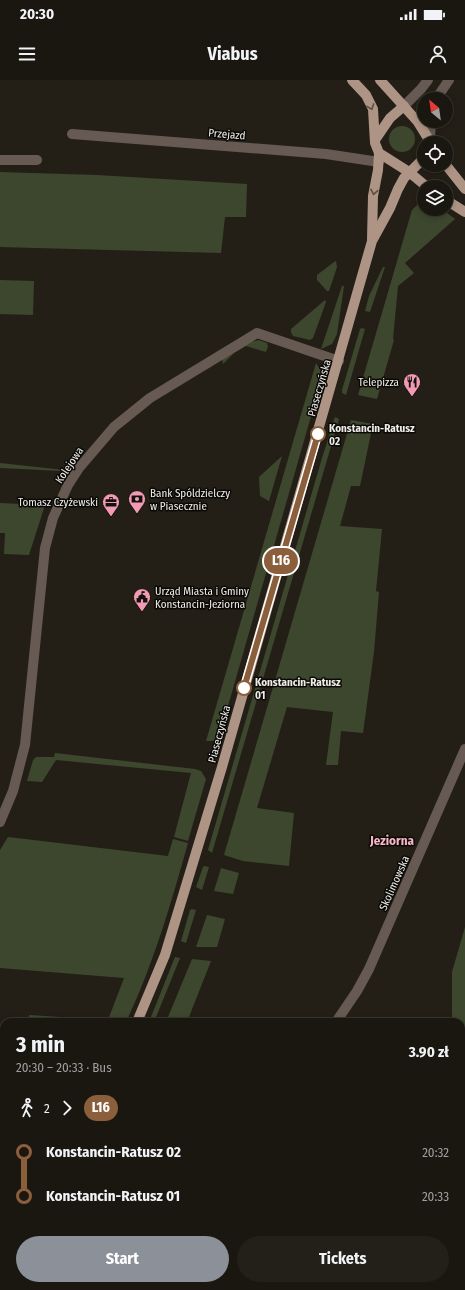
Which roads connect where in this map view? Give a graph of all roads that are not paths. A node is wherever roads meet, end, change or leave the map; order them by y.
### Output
1 (352, 80) edge
2 (380, 80) edge
3 (428, 80) edge
4 (449, 80) edge
5 (441, 92) edge
6 (404, 106) junction
7 (72, 134) dead end
8 (426, 136) edge
9 (375, 140) junction
10 (379, 158) junction
11 (0, 160) edge
12 (37, 160) dead end
13 (417, 165) edge
14 (409, 172) junction
15 (452, 172) edge
16 (419, 180) edge
17 (465, 189) edge
18 (453, 204) edge
19 (465, 212) edge
20 (372, 241) junction
21 (339, 362) junction
22 (465, 749) edge
23 (0, 822) edge
24 (139, 1018) edge
25 (339, 1018) edge

1 -> 9 main road
2 - 6 main road
3 - 6 street
4 - 5 street
6 - 8 main road
6 - 9 main road
7 - 10 street, Przejazd
9 - 10 main road
10 - 14 main road
10 -> 20 main road, Piaseczyńska
11 - 12 street
13 - 14 main road, Piaseczyńska
14 - 16 main road
14 - 20 main road, Piaseczyńska
15 - 17 main road
18 - 19 main road
20 - 21 main road, Piaseczyńska
21 - 23 street, Kolejowa
21 - 24 main road, Piaseczyńska
22 - 25 street, Skolimowska

